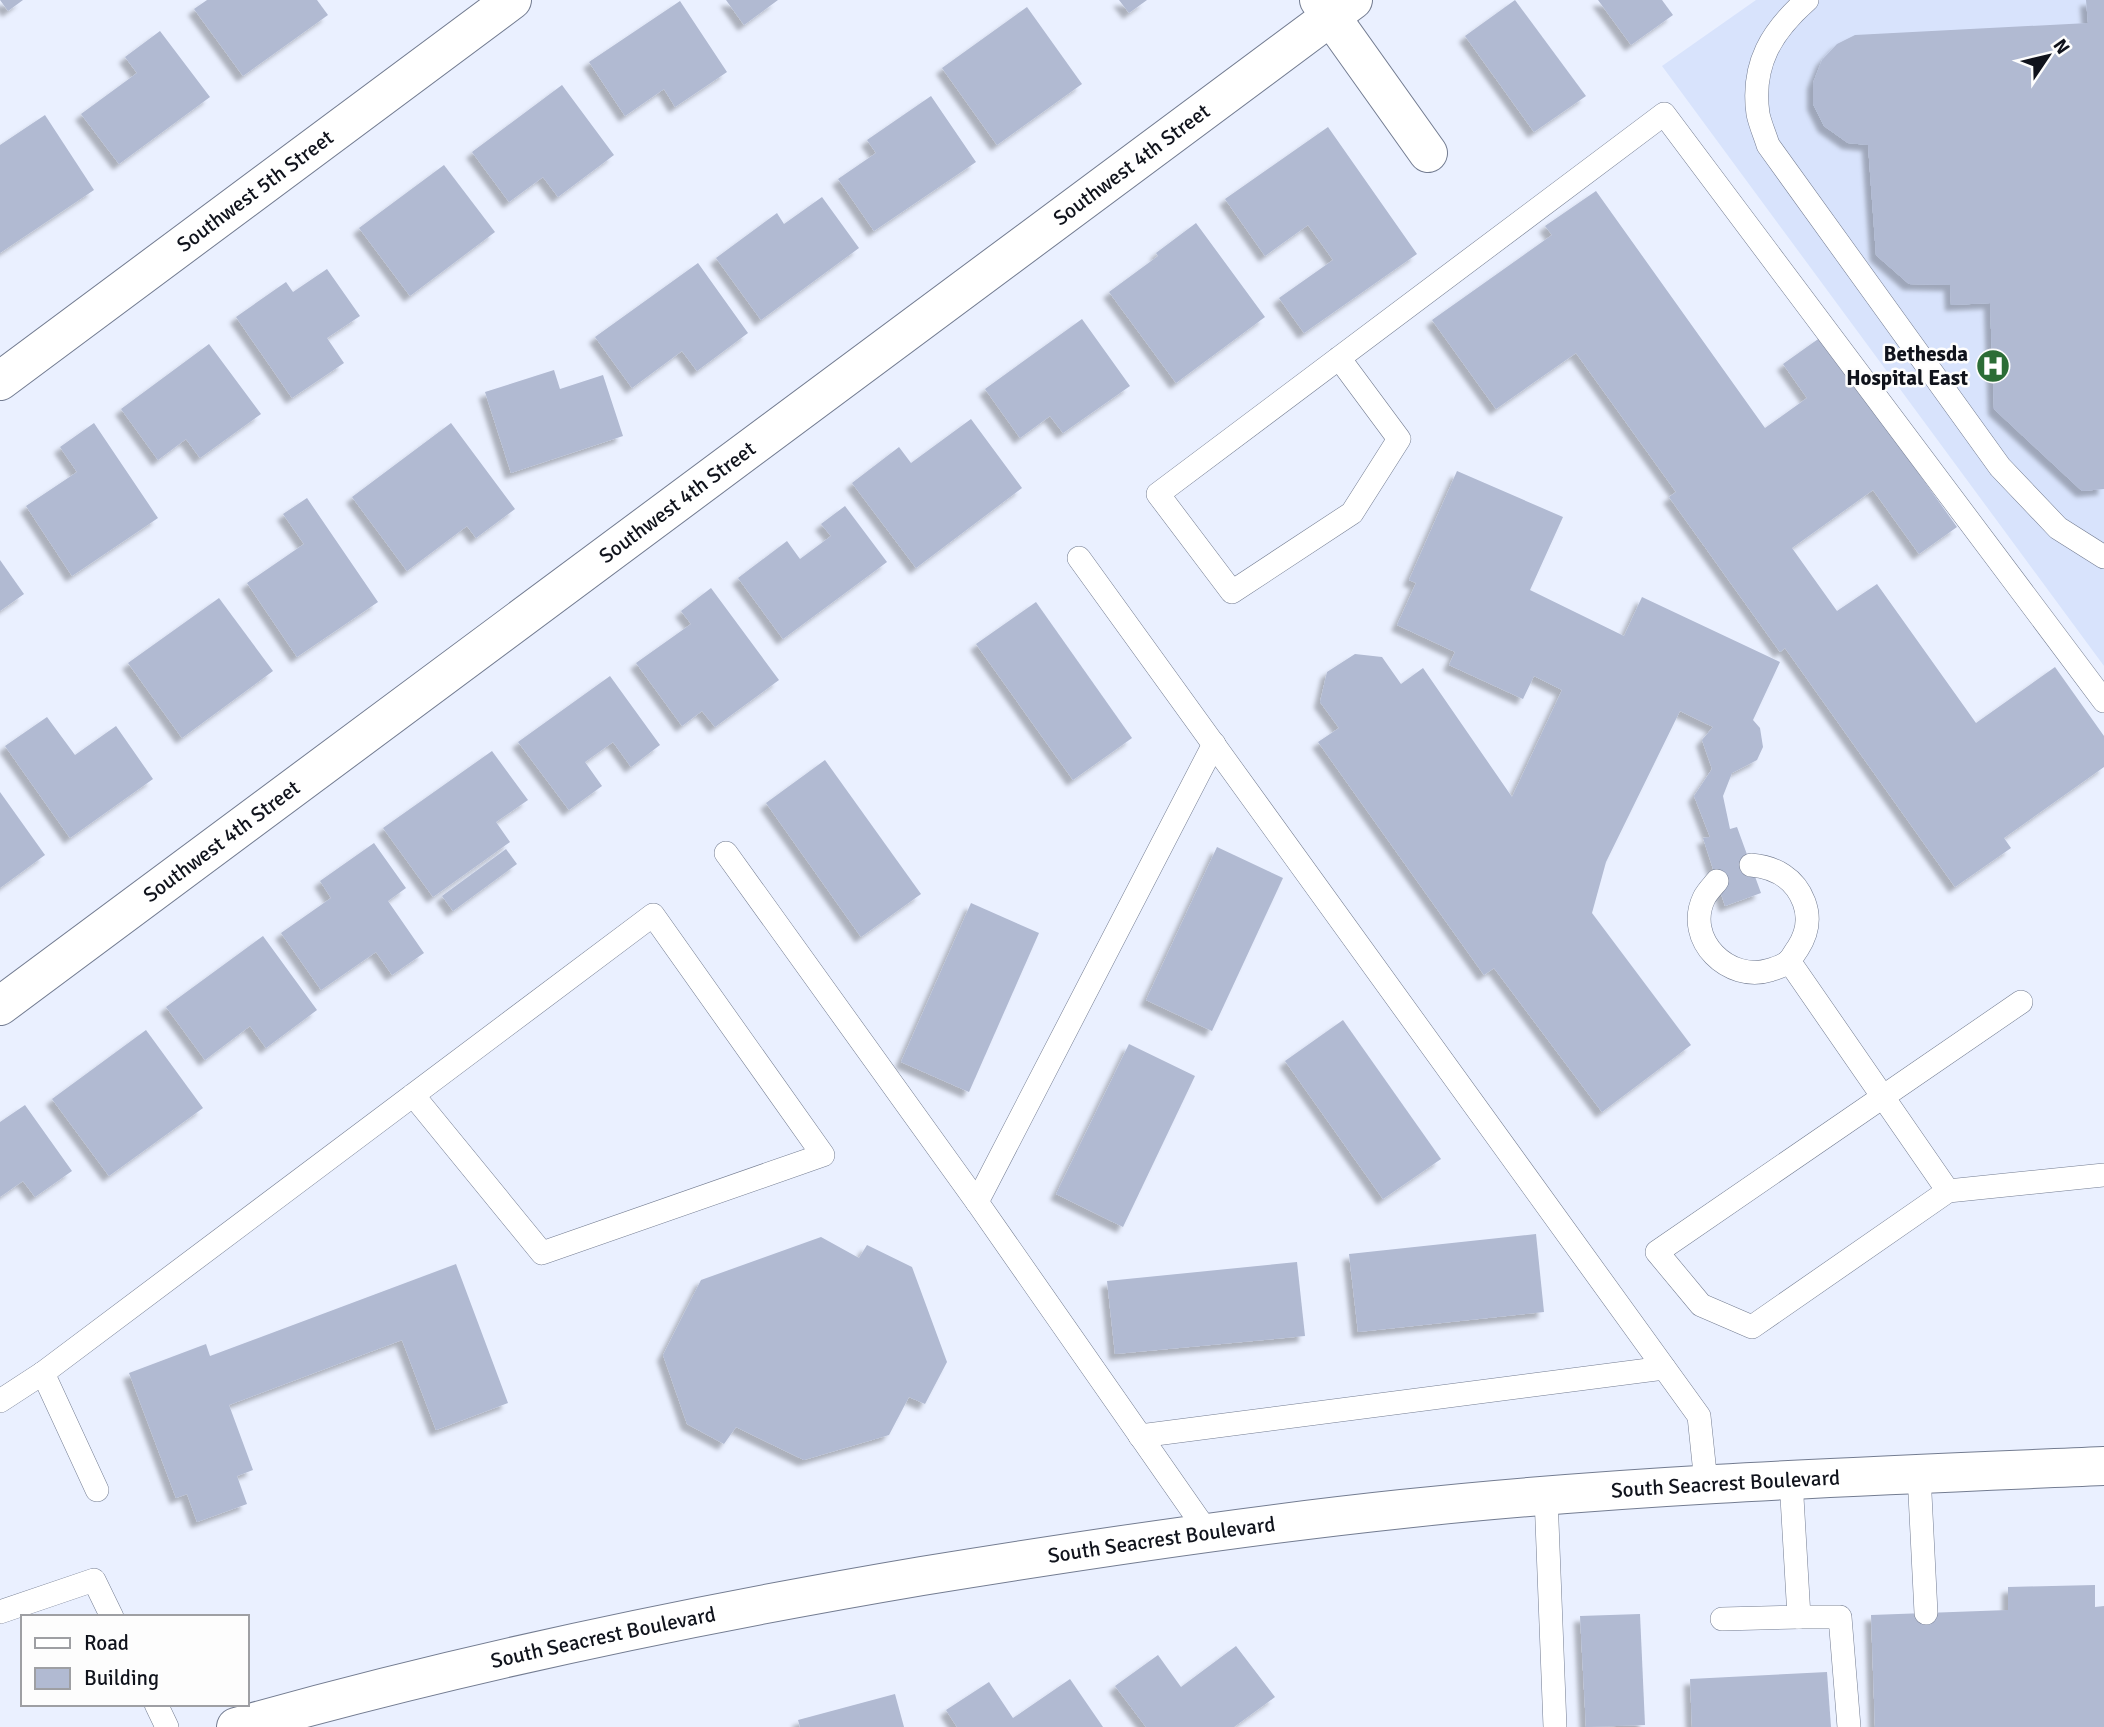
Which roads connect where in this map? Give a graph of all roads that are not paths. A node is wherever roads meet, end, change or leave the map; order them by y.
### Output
1 (512, 0) edge
2 (1807, 0) edge
3 (1335, 6) edge
4 (1428, 153) dead end
5 (1339, 358) junction
6 (0, 381) edge
7 (2104, 557) edge
8 (1079, 558) dead end
9 (2104, 701) edge
10 (1214, 744) junction
11 (726, 853) dead end
12 (1751, 864) dead end
13 (1717, 881) dead end
14 (1789, 961) junction
15 (2021, 1002) dead end
16 (0, 1006) edge
17 (413, 1095) junction
18 (1883, 1096) junction
19 (2104, 1175) edge
20 (1948, 1191) junction
21 (978, 1202) junction
22 (1664, 1368) junction
23 (43, 1373) junction
24 (0, 1401) edge
25 (1140, 1436) junction
26 (2104, 1466) edge
27 (1919, 1474) junction
28 (1791, 1480) junction
29 (1706, 1483) junction
30 (97, 1490) dead end
31 (1546, 1496) junction
32 (1208, 1533) junction
33 (0, 1612) edge
34 (1926, 1613) dead end
35 (111, 1615) edge
36 (1799, 1617) junction
37 (1722, 1619) dead end
38 (157, 1706) edge
39 (167, 1727) edge
40 (236, 1727) edge
41 (1555, 1727) edge
42 (1849, 1727) edge

1 - 6 street, Southwest 5th Street
2 - 7 lane
3 - 4 street
3 - 16 street, Southwest 4th Street
5 - 5 lane
5 - 9 lane
8 - 10 lane
10 - 21 lane
10 - 22 lane
11 - 21 lane
12 - 14 lane
13 - 14 lane
14 - 18 lane
15 - 18 lane
17 - 17 lane
17 - 23 lane
18 - 20 lane
18 - 20 lane
19 - 20 lane
21 - 25 lane
22 - 25 lane
22 - 29 lane
23 - 24 lane
23 - 30 lane
25 - 32 lane
26 - 27 street, South Seacrest Boulevard
27 - 28 street, South Seacrest Boulevard
27 - 34 lane
28 - 29 street, South Seacrest Boulevard
28 - 36 lane
29 - 31 street, South Seacrest Boulevard
31 - 32 street, South Seacrest Boulevard
31 - 41 lane
32 - 40 street, South Seacrest Boulevard
33 - 35 lane
36 - 37 lane
36 - 42 lane
38 - 39 lane

